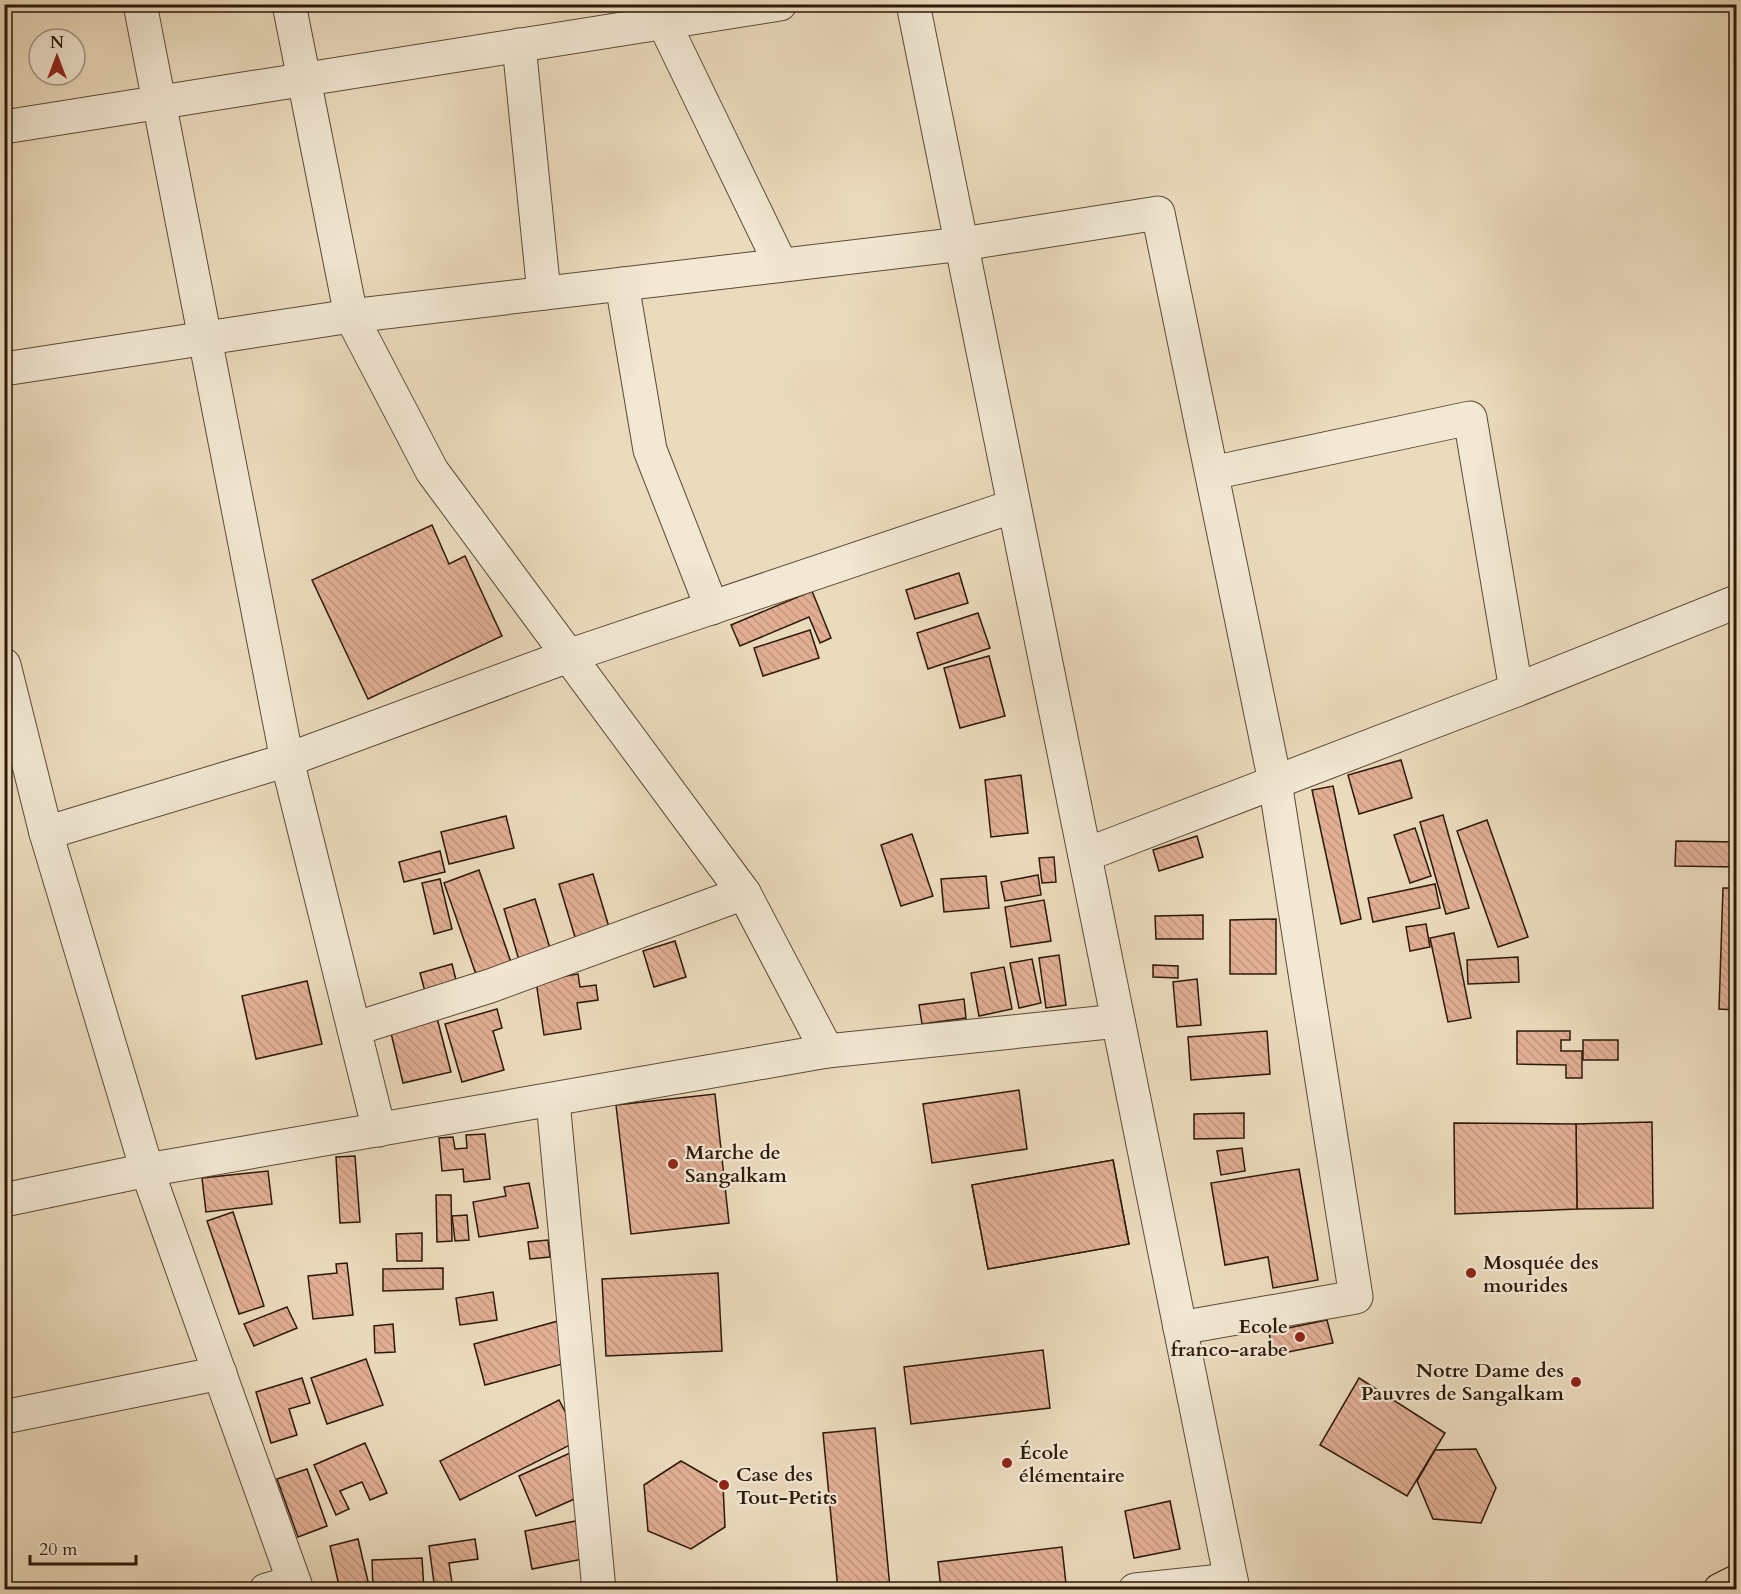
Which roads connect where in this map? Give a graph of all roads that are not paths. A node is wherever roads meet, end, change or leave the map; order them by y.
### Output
1 (140, 4) edge
2 (289, 4) edge
3 (780, 4) edge
4 (913, 4) edge
5 (655, 14) edge
6 (519, 45) junction
7 (304, 80) junction
8 (159, 103) junction
9 (4, 127) edge
10 (962, 244) junction
11 (781, 265) junction
12 (622, 284) junction
13 (544, 293) junction
14 (351, 316) junction
15 (205, 340) junction
16 (4, 369) edge
17 (1212, 473) junction
18 (1014, 506) junction
19 (1737, 602) edge
20 (712, 608) junction
21 (568, 657) junction
22 (4, 665) edge
23 (1516, 690) junction
24 (287, 760) junction
25 (1275, 782) junction
26 (46, 833) junction
27 (1085, 855) junction
28 (744, 893) junction
29 (1118, 1021) junction
30 (354, 1029) junction
31 (827, 1051) junction
32 (553, 1101) junction
33 (378, 1130) junction
34 (147, 1170) junction
35 (4, 1200) edge
36 (1180, 1328) junction
37 (219, 1374) junction
38 (4, 1416) edge
39 (1737, 1582) edge
40 (1232, 1585) edge
41 (286, 1587) edge
42 (599, 1590) edge
43 (1135, 1590) edge
44 (1720, 1590) edge

1 - 8 street
2 - 7 street
3 - 5 street
4 - 10 street
5 - 6 street
5 - 11 street
6 - 7 street
6 - 13 street
7 - 8 street
7 - 14 street
8 - 9 street
8 - 15 street
10 - 11 street
10 - 17 street
10 - 18 street
11 - 12 street
12 - 13 street
12 - 20 street
13 - 14 street
14 - 15 street
14 - 21 street
15 - 16 street
15 - 24 street
17 - 23 street
17 - 25 street
18 - 20 street
18 - 27 street
19 - 23 street
20 - 21 street
21 - 24 street
21 - 28 street
22 - 26 street
23 - 25 street
24 - 26 street
24 - 30 street
25 - 27 street
25 - 36 street
26 - 34 street
27 - 29 street
28 - 30 street
28 - 31 street
29 - 31 street
29 - 36 street
30 - 33 street
31 - 32 street
32 - 33 street
32 - 42 street
33 - 34 street
34 - 35 street
34 - 37 street
36 - 40 street
37 - 38 street
37 - 41 street
39 - 44 main road
40 - 43 street

